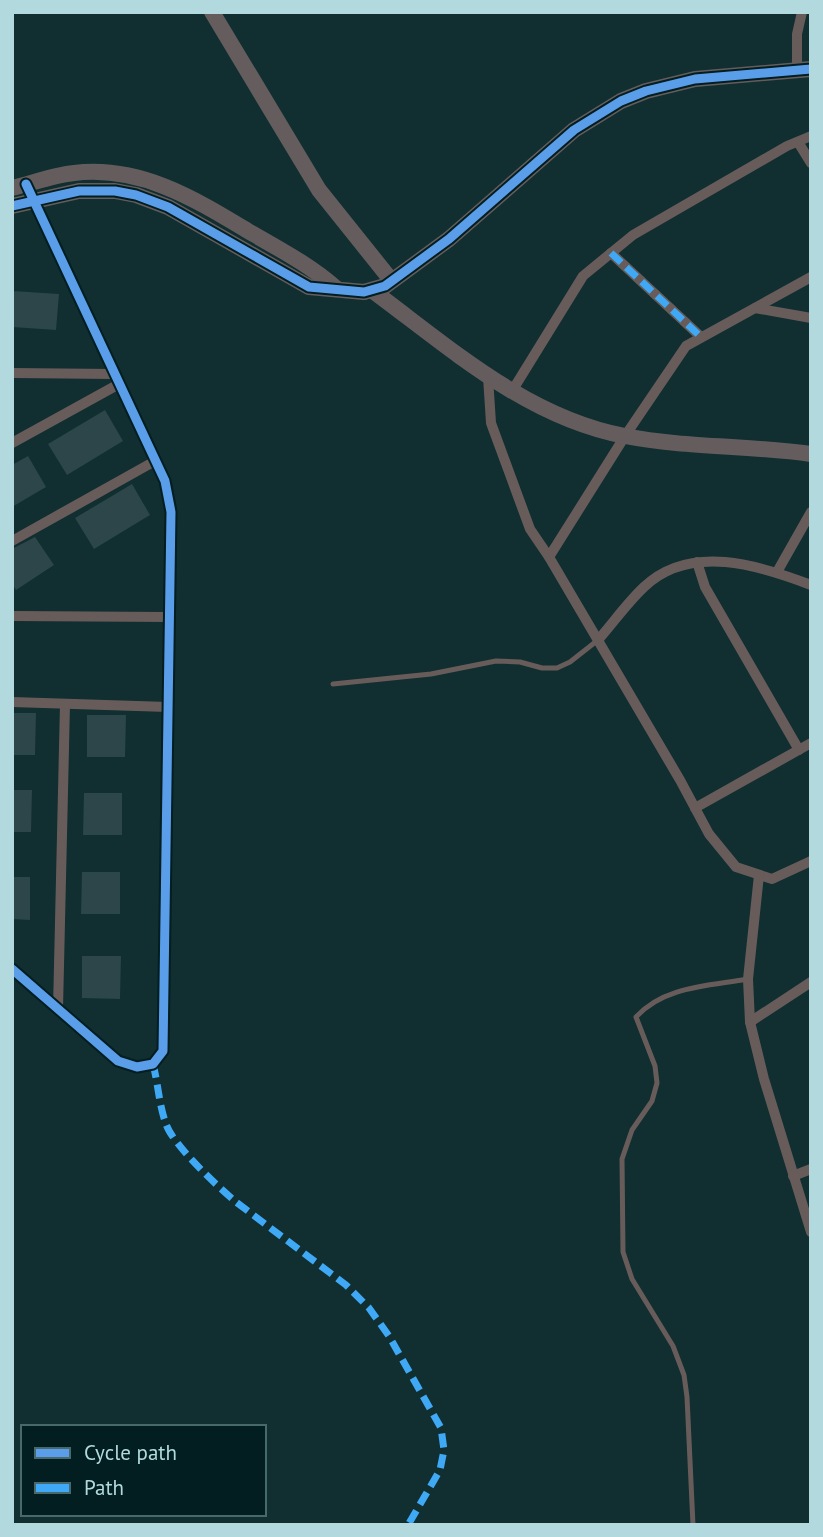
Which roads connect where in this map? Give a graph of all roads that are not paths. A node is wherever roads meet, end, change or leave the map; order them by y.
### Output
1 (212, 12) edge
2 (802, 12) edge
3 (804, 69) edge
4 (811, 136) edge
5 (798, 142) junction
6 (811, 163) edge
7 (19, 186) edge
8 (35, 202) junction
9 (12, 206) edge
10 (611, 253) junction
11 (811, 276) edge
12 (391, 281) junction
13 (337, 289) junction
14 (373, 290) junction
15 (755, 307) junction
16 (811, 318) edge
17 (701, 337) junction
18 (12, 373) edge
19 (488, 377) junction
20 (117, 379) junction
21 (512, 391) junction
22 (625, 436) junction
23 (12, 443) edge
24 (811, 454) edge
25 (155, 461) junction
26 (811, 512) edge
27 (12, 541) edge
28 (549, 557) junction
29 (697, 562) junction
30 (777, 572) junction
31 (811, 585) edge
32 (12, 616) edge
33 (169, 617) junction
34 (598, 640) junction
35 (333, 684) dead end
36 (12, 702) edge
37 (65, 704) junction
38 (168, 707) junction
39 (811, 743) edge
40 (799, 750) junction
41 (695, 808) junction
42 (811, 861) edge
43 (759, 875) junction
44 (12, 969) edge
45 (748, 979) junction
46 (811, 982) edge
47 (58, 1009) junction
48 (750, 1023) junction
49 (811, 1169) edge
50 (793, 1176) junction
51 (810, 1228) edge
52 (693, 1525) edge

1 - 12 street
2 - 3 street
3 - 12 street
4 - 5 street
5 - 6 street
5 - 10 street
7 - 8 street
7 - 13 street
8 - 9 street
8 - 13 street
8 - 20 street
10 - 17 street
10 - 21 street
11 - 15 street
12 - 14 street
13 - 14 street
14 - 19 street
15 - 16 street
15 - 17 street
17 - 22 street
18 - 20 street
19 - 21 street
19 - 28 street
20 - 23 street
20 - 25 street
21 - 22 street
22 - 24 street
22 - 28 street
25 - 27 street
25 - 33 street
26 - 30 street
28 - 34 street
29 - 30 street
29 - 34 street
29 - 40 street
30 - 31 street
32 - 33 street
33 - 38 street
34 - 35 lane
34 - 41 street
36 - 37 street
37 - 38 street
37 - 47 street
38 - 47 street
39 - 40 street
40 - 41 street
41 - 43 street
42 - 43 street
43 - 45 street
44 - 47 street
45 - 48 street
45 - 52 lane
46 - 48 street
48 - 50 street
49 - 50 street
50 - 51 street

